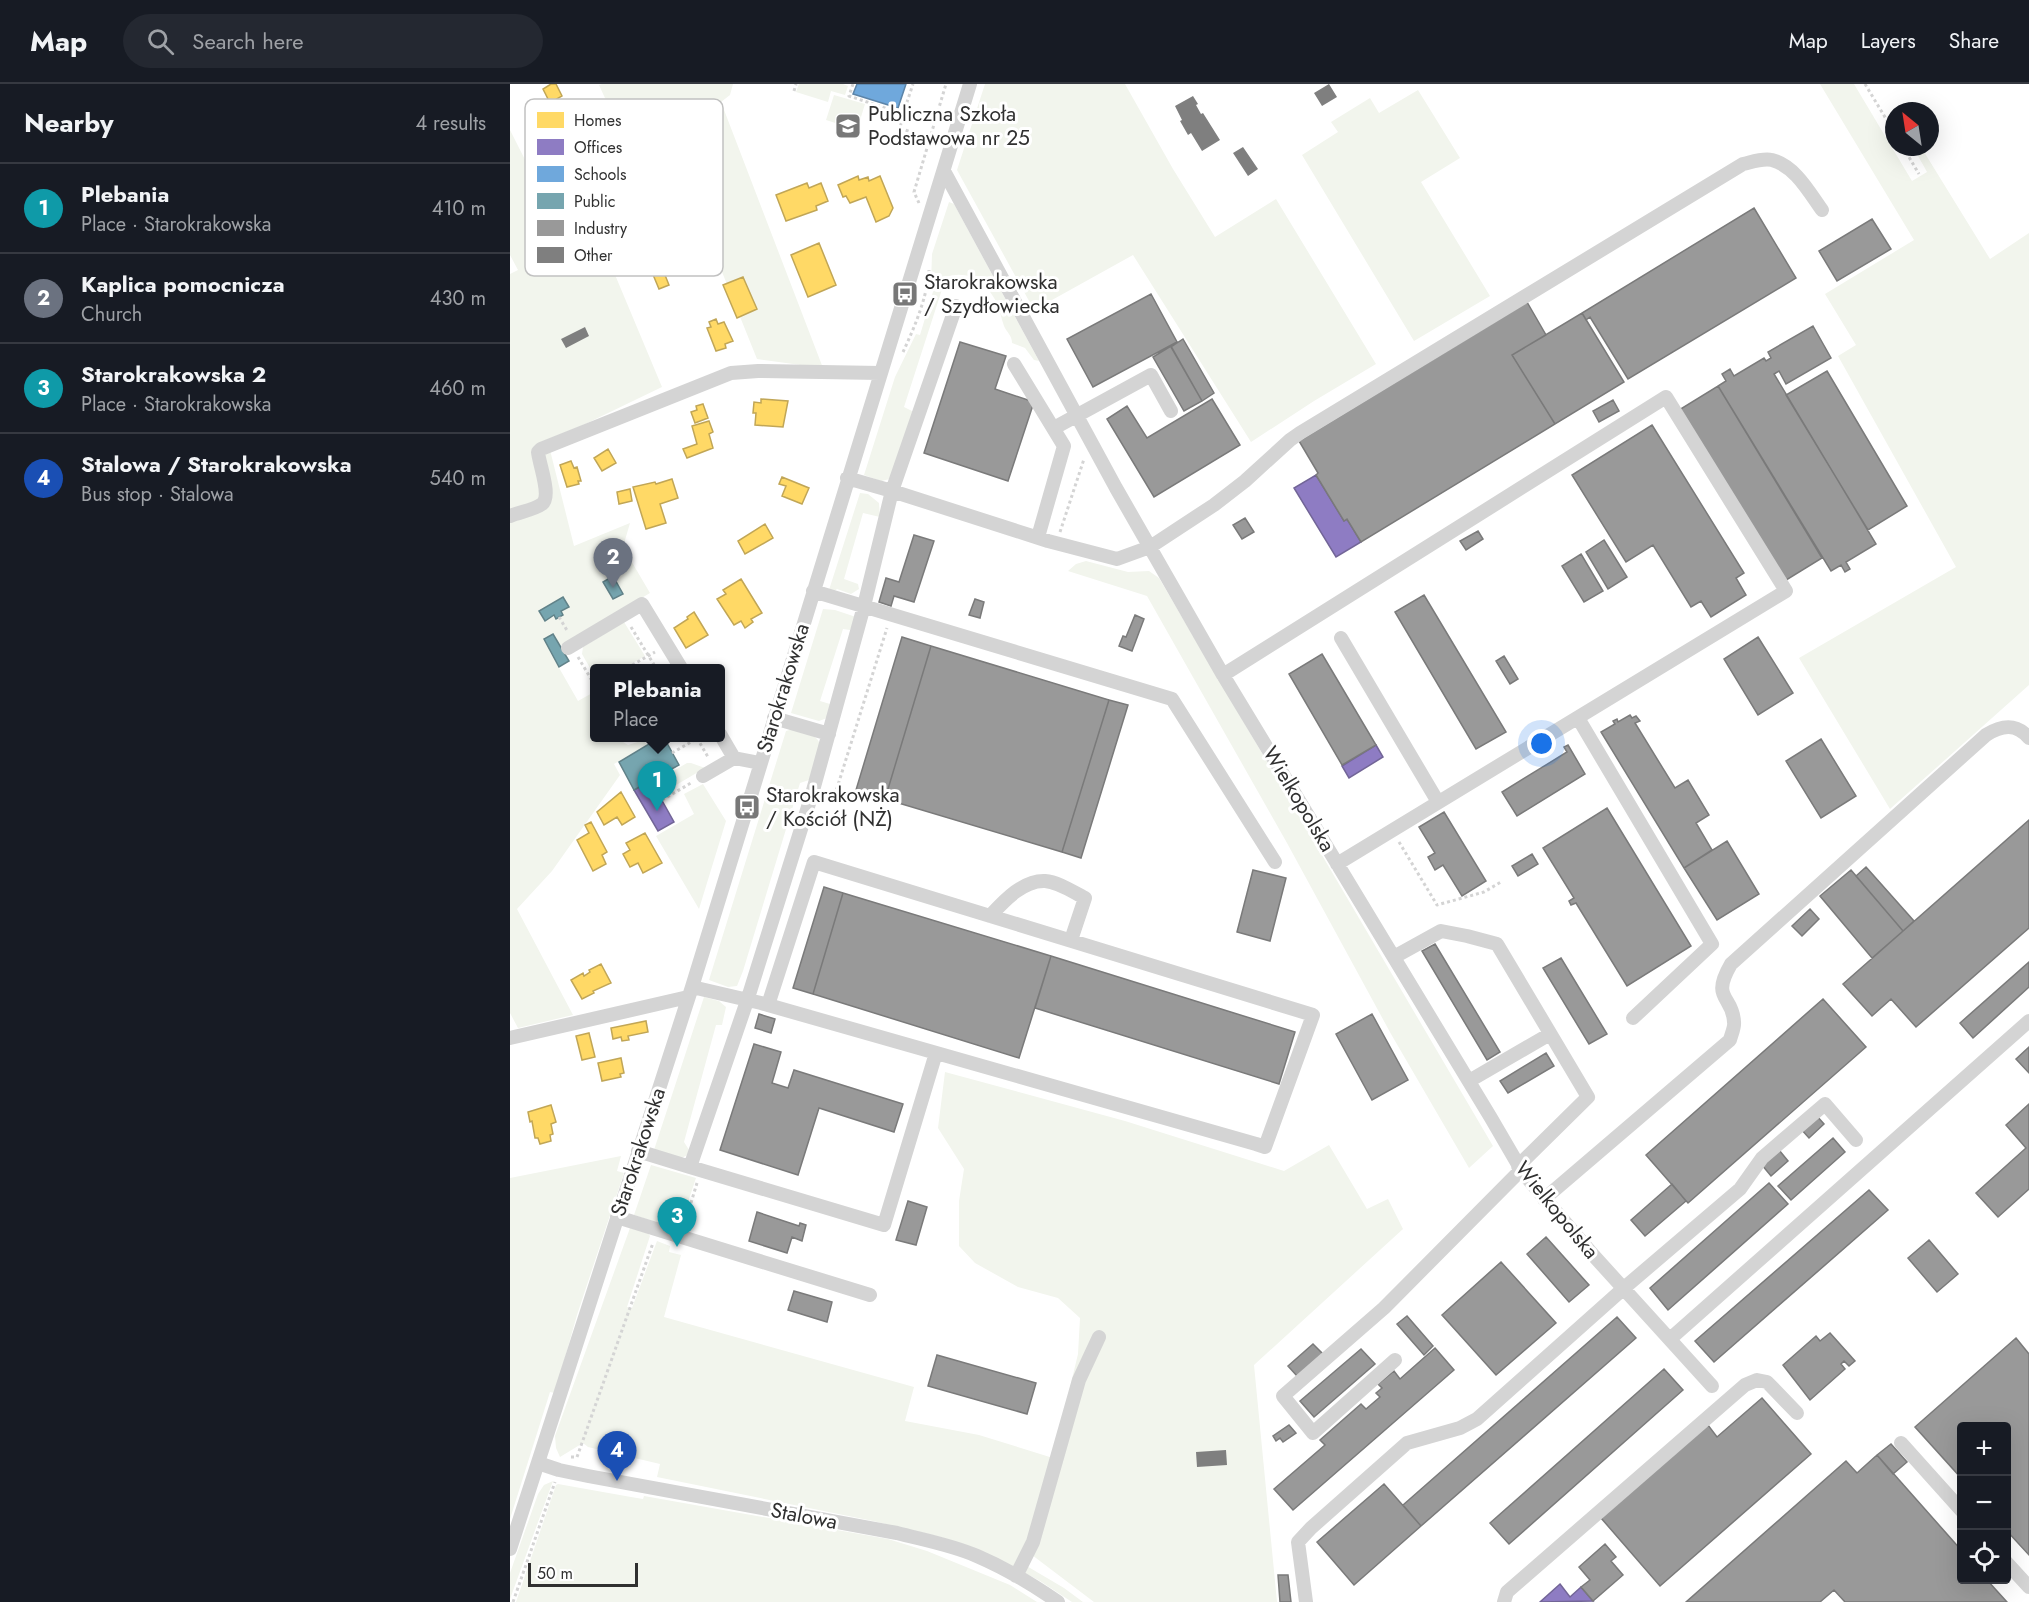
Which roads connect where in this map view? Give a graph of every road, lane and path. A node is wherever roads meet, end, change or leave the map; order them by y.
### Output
1 (796, 84) edge
2 (853, 84) edge
3 (913, 84) edge
4 (970, 84) edge
5 (1865, 84) edge
6 (794, 91) dead end
7 (903, 114) junction
8 (1885, 117) edge
9 (929, 139) dead end
10 (1908, 156) edge
11 (944, 171) junction
12 (1919, 174) dead end
13 (1822, 210) dead end
14 (956, 306) dead end
15 (1014, 364) dead end
16 (880, 373) junction
17 (1171, 411) dead end
18 (1076, 416) junction
19 (1054, 428) junction
20 (847, 478) junction
21 (892, 491) junction
22 (510, 516) edge
23 (1038, 537) junction
24 (1150, 546) junction
25 (813, 591) junction
26 (864, 606) junction
27 (891, 614) junction
28 (624, 615) junction
29 (1341, 638) dead end
30 (666, 645) junction
31 (570, 647) joint
32 (648, 656) junction
33 (635, 664) edge
34 (653, 664) edge
35 (678, 664) edge
36 (1223, 675) junction
37 (590, 678) edge
38 (774, 718) junction
39 (1578, 718) junction
40 (830, 734) junction
41 (2029, 738) edge
42 (691, 742) edge
43 (700, 742) edge
44 (725, 742) edge
45 (672, 753) dead end
46 (734, 758) junction
47 (760, 763) junction
48 (715, 768) junction
49 (703, 776) joint
50 (662, 800) dead end
51 (833, 801) dead end
52 (1438, 802) junction
53 (1392, 830) junction
54 (1275, 862) dead end
55 (1338, 864) junction
56 (1501, 882) dead end
57 (990, 916) junction
58 (1071, 940) junction
59 (1394, 957) junction
60 (690, 992) junction
61 (747, 1001) junction
62 (768, 1005) junction
63 (1633, 1018) dead end
64 (2029, 1021) edge
65 (1550, 1034) junction
66 (510, 1038) edge
67 (936, 1053) junction
68 (1469, 1081) junction
69 (1856, 1140) dead end
70 (638, 1151) junction
71 (1519, 1168) junction
72 (696, 1169) junction
73 (1544, 1199) junction
74 (617, 1217) junction
75 (657, 1230) junction
76 (680, 1236) junction
77 (1623, 1288) junction
78 (870, 1295) dead end
79 (1099, 1337) dead end
80 (1670, 1339) junction
81 (1395, 1360) dead end
82 (1712, 1386) dead end
83 (1797, 1413) dead end
84 (1901, 1443) dead end
85 (562, 1458) dead end
86 (538, 1463) junction
87 (555, 1482) dead end
88 (1957, 1505) edge
89 (510, 1549) edge
90 (2011, 1567) edge
91 (1016, 1576) junction
92 (2029, 1587) edge
93 (513, 1602) edge
94 (1058, 1602) edge
95 (1306, 1602) edge
96 (1504, 1602) edge

1 - 6 path
2 - 7 path
3 - 7 path
4 - 11 street, Starokrakowska
5 - 8 path
7 - 9 path
10 - 12 path
11 - 16 street, Starokrakowska
11 - 18 street, Wielkopolska
13 - 24 street
14 - 21 street
15 - 19 street
16 - 20 street, Starokrakowska
16 - 22 street
17 - 18 street
18 - 19 street
18 - 24 street, Wielkopolska
19 - 23 street
20 - 21 street
20 - 25 street, Starokrakowska
21 - 23 street
21 - 26 street
23 - 24 street
24 - 36 street, Wielkopolska
25 - 26 street
25 - 38 street, Starokrakowska
26 - 27 street
26 - 40 street
27 - 51 path
27 - 54 street
28 - 30 street
28 - 31 street
28 - 32 path
29 - 52 street
30 - 32 path
30 - 35 street
31 - 37 path
32 - 33 path
32 - 34 path
36 - 39 street
36 - 55 street, Wielkopolska
38 - 40 street
38 - 47 street, Starokrakowska
39 - 52 street
39 - 63 street
40 - 61 street
41 - 73 street
42 - 45 path
43 - 48 path
44 - 46 street
46 - 47 street
46 - 48 street
47 - 60 street, Starokrakowska
48 - 49 street
49 - 50 path
52 - 53 street
53 - 55 street
53 - 56 path
55 - 59 street, Wielkopolska
57 - 58 street
57 - 58 street
57 - 62 street
58 - 67 street
59 - 65 street
59 - 68 street, Wielkopolska
60 - 61 street
60 - 66 street
60 - 70 street, Starokrakowska
61 - 62 street
61 - 72 street
62 - 67 street
64 - 80 street
65 - 68 street
65 - 71 street
67 - 72 street
68 - 71 street, Wielkopolska
69 - 77 street
70 - 72 street
70 - 74 street, Starokrakowska
71 - 73 street, Wielkopolska
71 - 81 street
72 - 76 path
73 - 77 street, Wielkopolska
74 - 75 street
74 - 86 street, Starokrakowska
75 - 76 street
75 - 85 path
76 - 78 street
77 - 80 street, Wielkopolska
77 - 95 street
79 - 91 street
80 - 82 street, Wielkopolska
83 - 96 street
84 - 88 street
86 - 89 street, Starokrakowska
86 - 91 street, Stalowa
87 - 93 path
90 - 92 street
91 - 94 street, Stalowa

